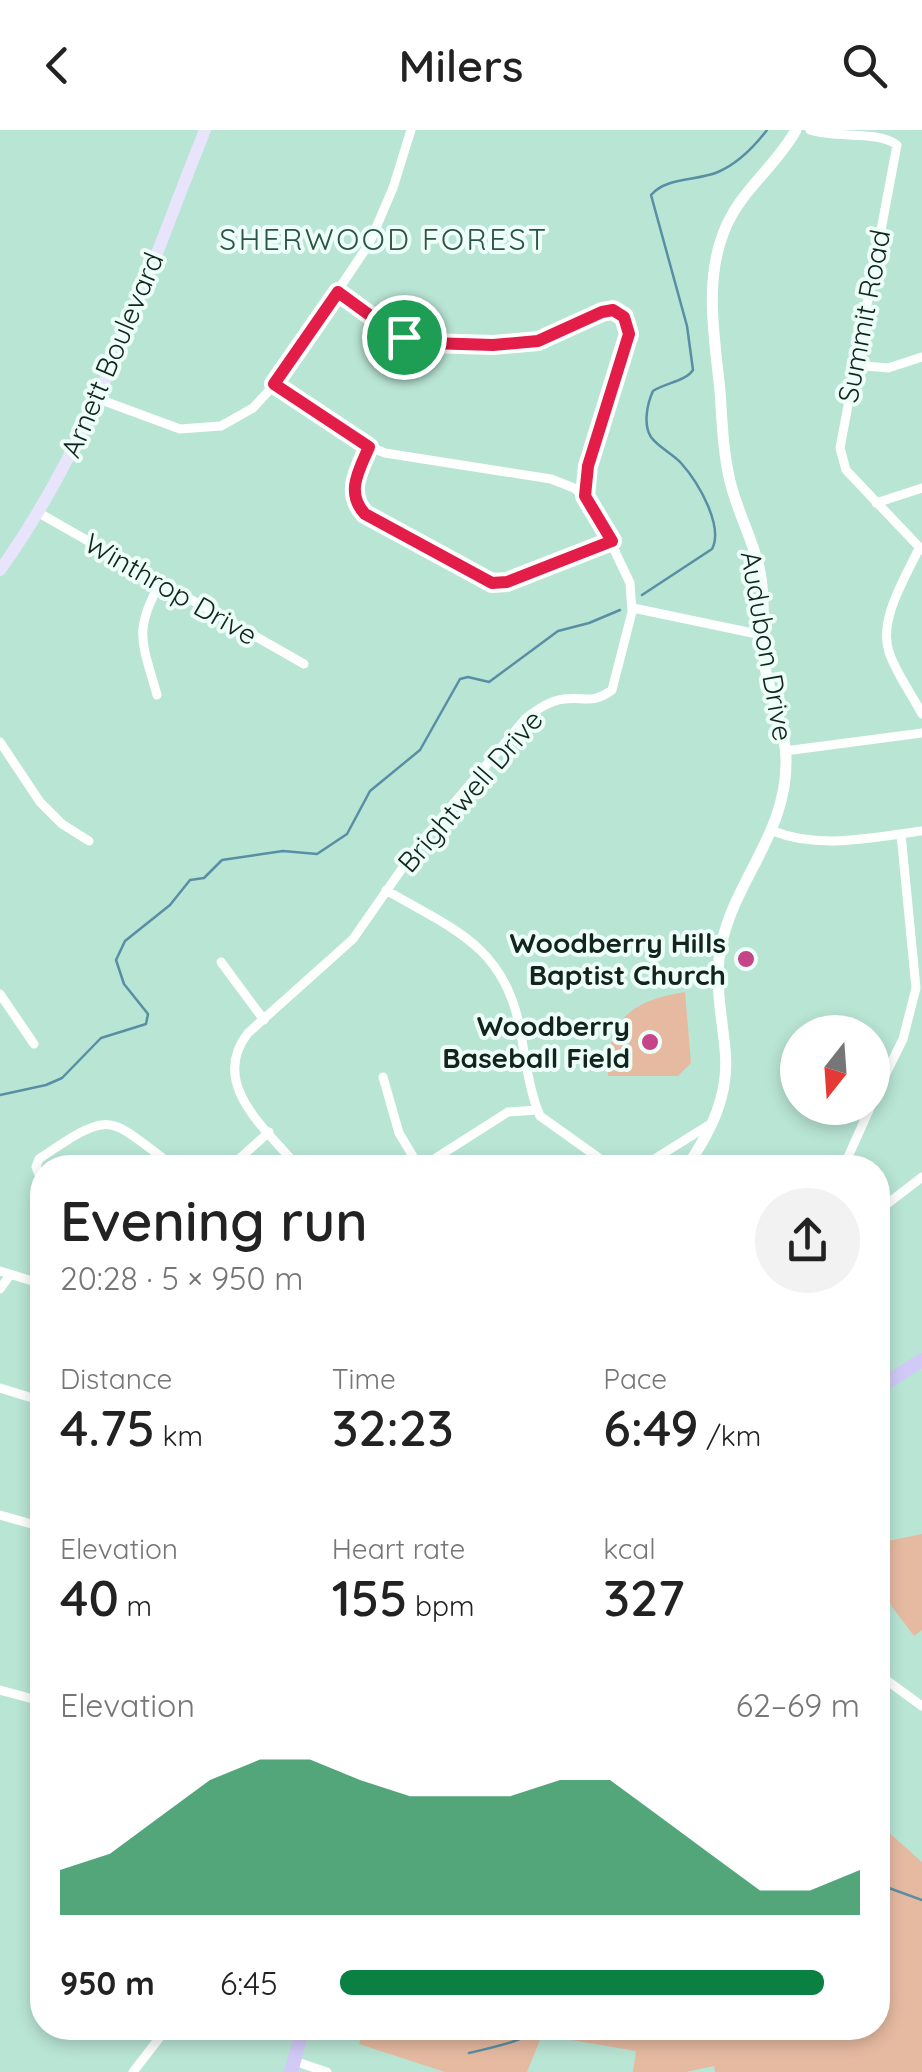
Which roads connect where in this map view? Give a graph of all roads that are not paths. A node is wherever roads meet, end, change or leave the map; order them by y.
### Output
1 (205, 130) edge
2 (411, 130) edge
3 (796, 130) edge
4 (810, 130) edge
5 (338, 292) junction
6 (922, 357) edge
7 (854, 365) junction
8 (274, 384) junction
9 (96, 398) junction
10 (369, 447) junction
11 (922, 488) edge
12 (585, 496) junction
13 (876, 504) junction
14 (39, 513) junction
15 (612, 541) junction
16 (921, 549) edge
17 (0, 570) edge
18 (161, 582) junction
19 (633, 608) junction
20 (762, 635) junction
21 (304, 664) dead end
22 (157, 695) dead end
23 (922, 714) edge
24 (922, 733) edge
25 (0, 742) edge
26 (786, 751) junction
27 (773, 831) junction
28 (922, 831) edge
29 (901, 834) junction
30 (89, 842) dead end
31 (386, 890) junction
32 (220, 962) dead end
33 (0, 994) edge
34 (264, 1020) junction
35 (34, 1044) dead end
36 (890, 1066) edge
37 (383, 1077) dead end
38 (537, 1110) junction
39 (714, 1122) junction
40 (862, 1125) edge
41 (269, 1132) junction
42 (45, 1155) edge
43 (158, 1155) edge
44 (243, 1155) edge
45 (288, 1155) edge
46 (412, 1155) edge
47 (440, 1155) edge
48 (594, 1155) edge
49 (661, 1155) edge
50 (694, 1155) edge
51 (849, 1155) edge
52 (922, 1177) edge
53 (890, 1202) edge
54 (5, 1273) edge
55 (30, 1280) edge
56 (0, 1289) edge
57 (922, 1360) edge
58 (890, 1380) edge
59 (0, 1388) edge
60 (30, 1397) edge
61 (0, 1515) edge
62 (30, 1524) edge
63 (890, 1683) edge
64 (0, 1690) edge
65 (30, 1698) edge
66 (922, 1706) edge
67 (157, 2040) edge
68 (300, 2040) edge
69 (292, 2067) edge
70 (133, 2072) edge
71 (326, 2072) edge

1 - 9 main road, Arnett Boulevard
2 - 5 street
3 - 20 street, Audubon Drive
4 - 7 street, Summit Road
5 - 8 street
5 - 12 street
6 - 7 street
7 - 13 street, Summit Road
8 - 9 street
8 - 10 street
9 - 14 main road, Arnett Boulevard
10 - 12 street
10 - 15 street
11 - 13 street
12 - 15 street, Brightwell Drive
13 - 16 street, Summit Road
14 - 17 main road, Arnett Boulevard
14 - 18 street, Winthrop Drive
15 - 19 street, Brightwell Drive
16 - 23 street
18 - 21 street, Winthrop Drive
18 - 22 street
19 - 20 street
19 - 31 street, Brightwell Drive
20 - 26 street, Audubon Drive
24 - 26 street
25 - 30 street
26 - 27 street, Audubon Drive
27 - 29 street
27 - 39 street, Audubon Drive
28 - 29 street
29 - 36 street
31 - 34 street, Brightwell Drive
31 - 38 street
32 - 34 street
33 - 35 street
34 - 41 street, Brightwell Drive
37 - 46 street
38 - 47 street
38 - 48 street
39 - 49 street
39 - 50 street, Audubon Drive
40 - 51 street
41 - 44 street
41 - 45 street, Brightwell Drive
42 - 43 street
52 - 53 street
54 - 55 street
54 - 56 street
57 - 58 main road
59 - 60 street
61 - 62 street
63 - 66 street
64 - 65 street
67 - 70 street
68 - 69 main road
69 - 71 street

